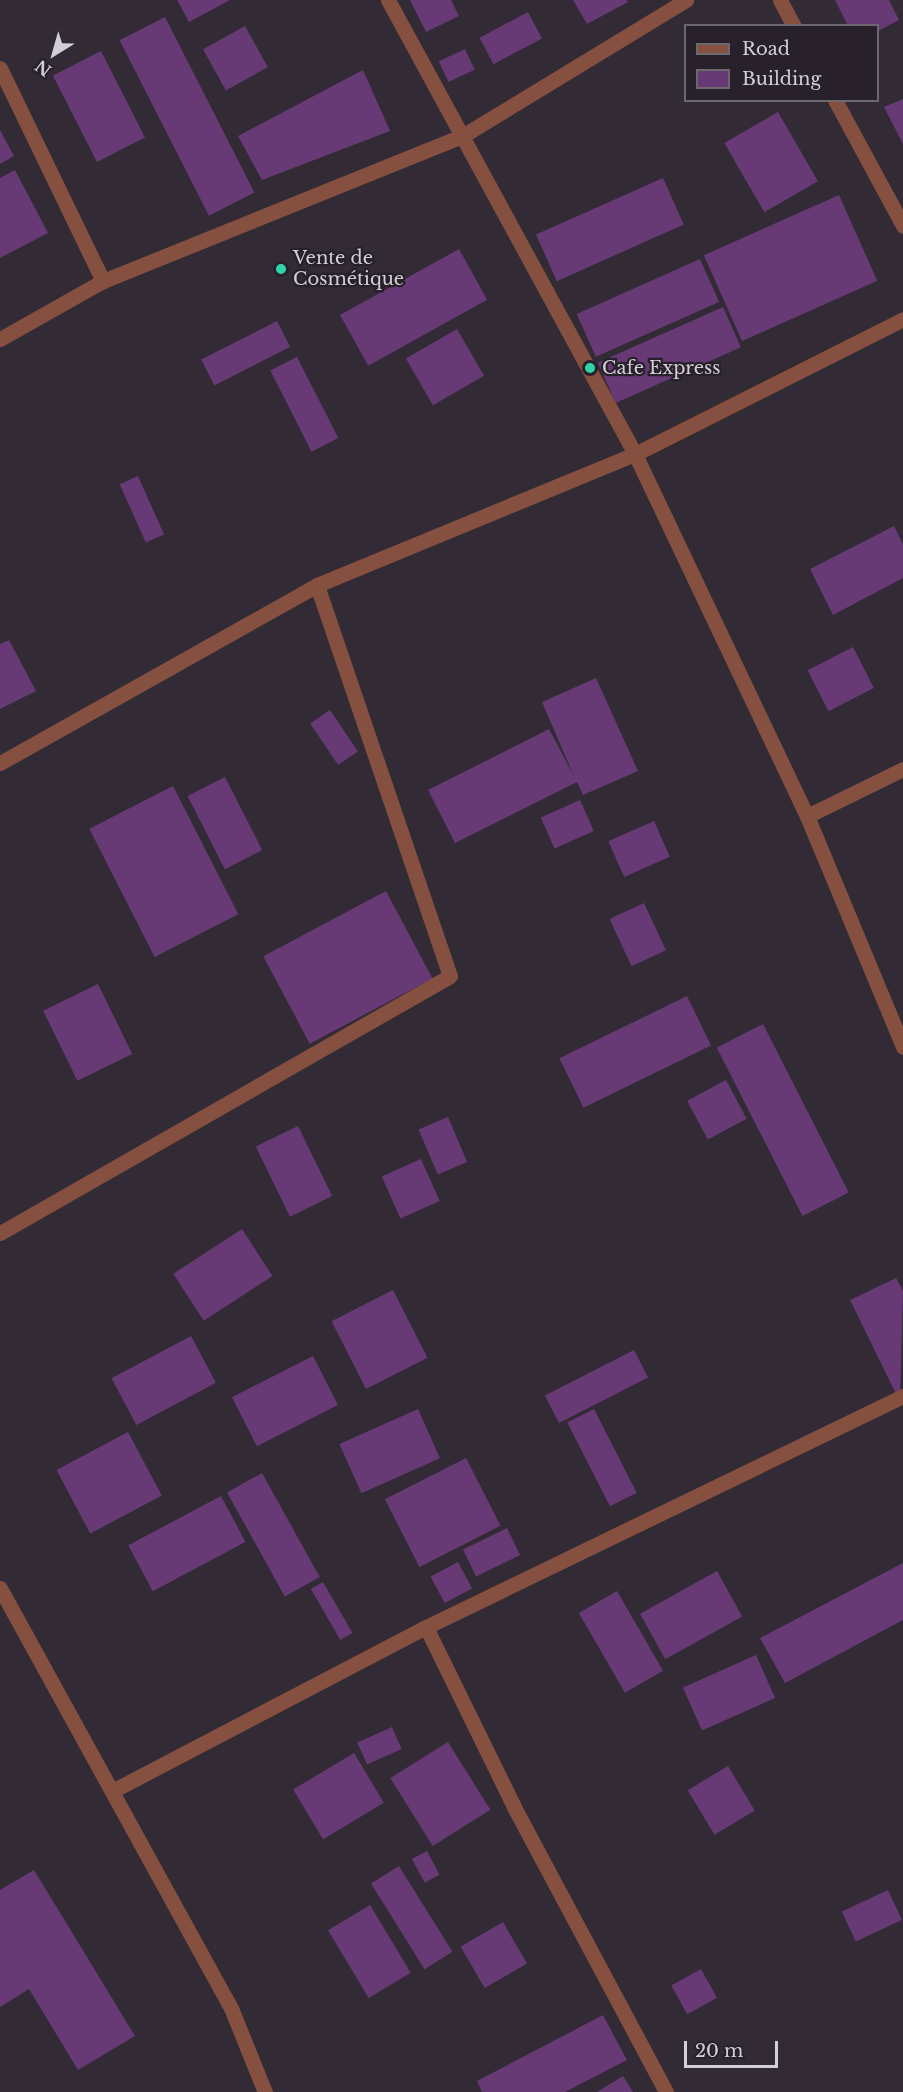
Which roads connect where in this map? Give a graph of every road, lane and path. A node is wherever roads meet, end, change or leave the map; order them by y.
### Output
1 (388, 0) edge
2 (686, 0) edge
3 (780, 0) edge
4 (793, 24) edge
5 (0, 68) edge
6 (836, 102) edge
7 (464, 135) junction
8 (903, 226) edge
9 (103, 281) junction
10 (903, 319) edge
11 (0, 339) edge
12 (634, 454) junction
13 (317, 585) junction
14 (0, 763) edge
15 (903, 769) edge
16 (807, 816) junction
17 (903, 1047) edge
18 (0, 1233) edge
19 (903, 1396) edge
20 (0, 1588) edge
21 (426, 1627) junction
22 (114, 1790) junction
23 (265, 2092) edge
24 (666, 2092) edge

1 - 7 street
2 - 7 street
3 - 4 street
5 - 9 street
6 - 8 street
7 - 9 street
7 - 12 street
9 - 11 street
10 - 12 street
12 - 13 street
12 - 16 street
13 - 14 street
13 - 18 street
15 - 16 street
16 - 17 street
19 - 21 street
20 - 22 street
21 - 22 street
21 - 24 street
22 - 23 street

